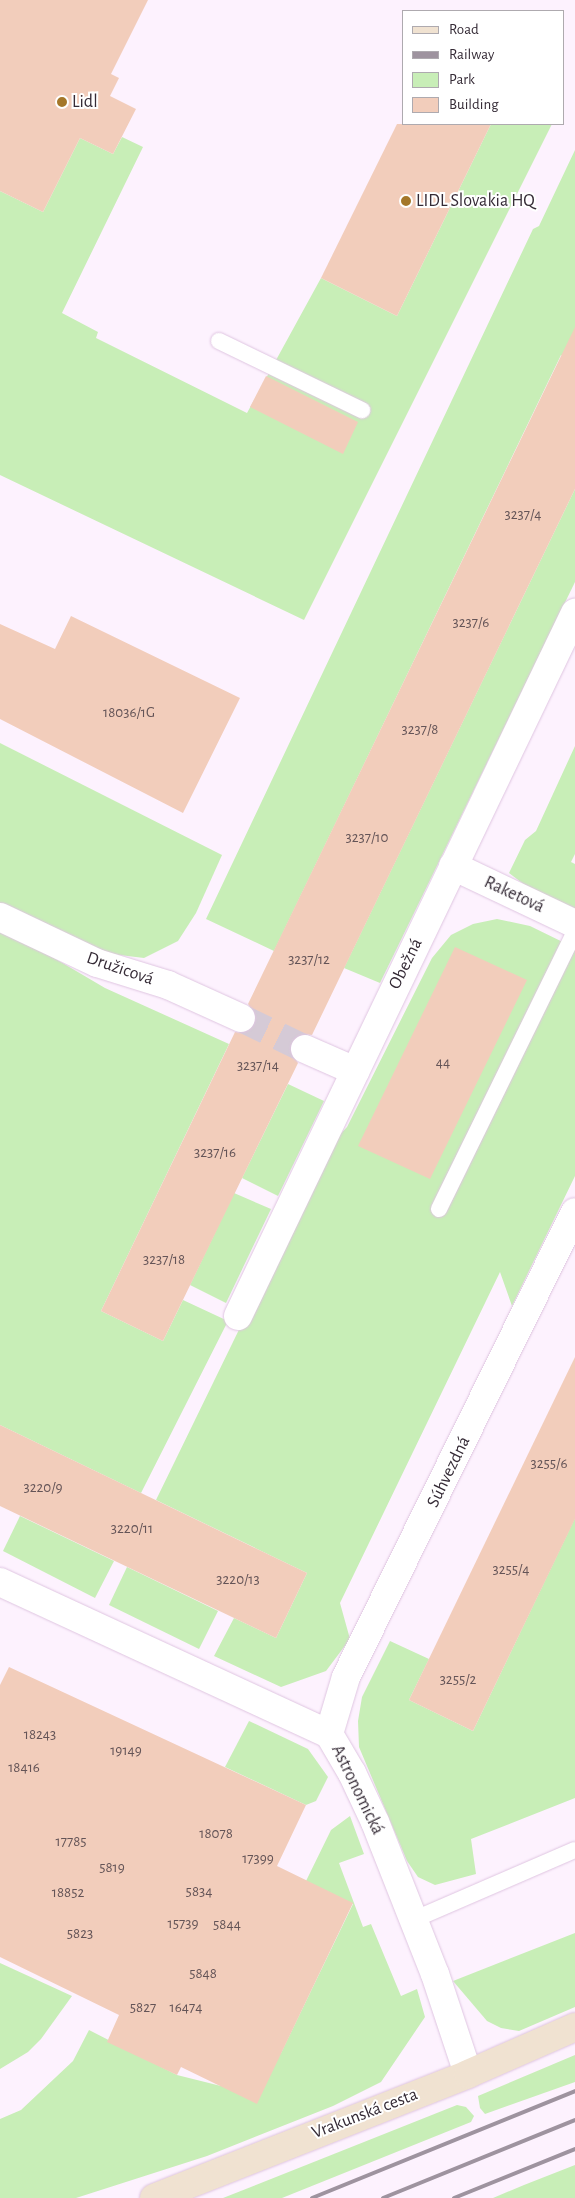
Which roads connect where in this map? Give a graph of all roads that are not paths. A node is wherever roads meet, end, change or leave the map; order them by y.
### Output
1 (219, 341) dead end
2 (362, 410) dead end
3 (575, 613) edge
4 (453, 866) junction
5 (0, 917) edge
6 (575, 924) edge
7 (575, 932) edge
8 (241, 1018) tunnel mouth
9 (305, 1049) tunnel mouth
10 (355, 1071) junction
11 (439, 1209) dead end
12 (575, 1212) edge
13 (238, 1316) dead end
14 (0, 1582) edge
15 (328, 1734) junction
16 (575, 1850) edge
17 (413, 1920) junction
18 (575, 2027) edge
19 (468, 2074) junction
20 (154, 2198) edge

1 - 2 lane
3 - 4 street, Obežná
4 - 6 street, Raketová
4 - 10 street, Obežná
5 - 8 street, Družicová
7 - 11 lane
9 - 10 street
10 - 13 street, Obežná
12 - 15 street, Súhvezdná
14 - 15 street, Astronomická
15 - 17 street, Astronomická
16 - 17 lane
17 - 19 street, Astronomická
18 - 19 main road, Vrakunská cesta
19 - 20 main road, Vrakunská cesta

